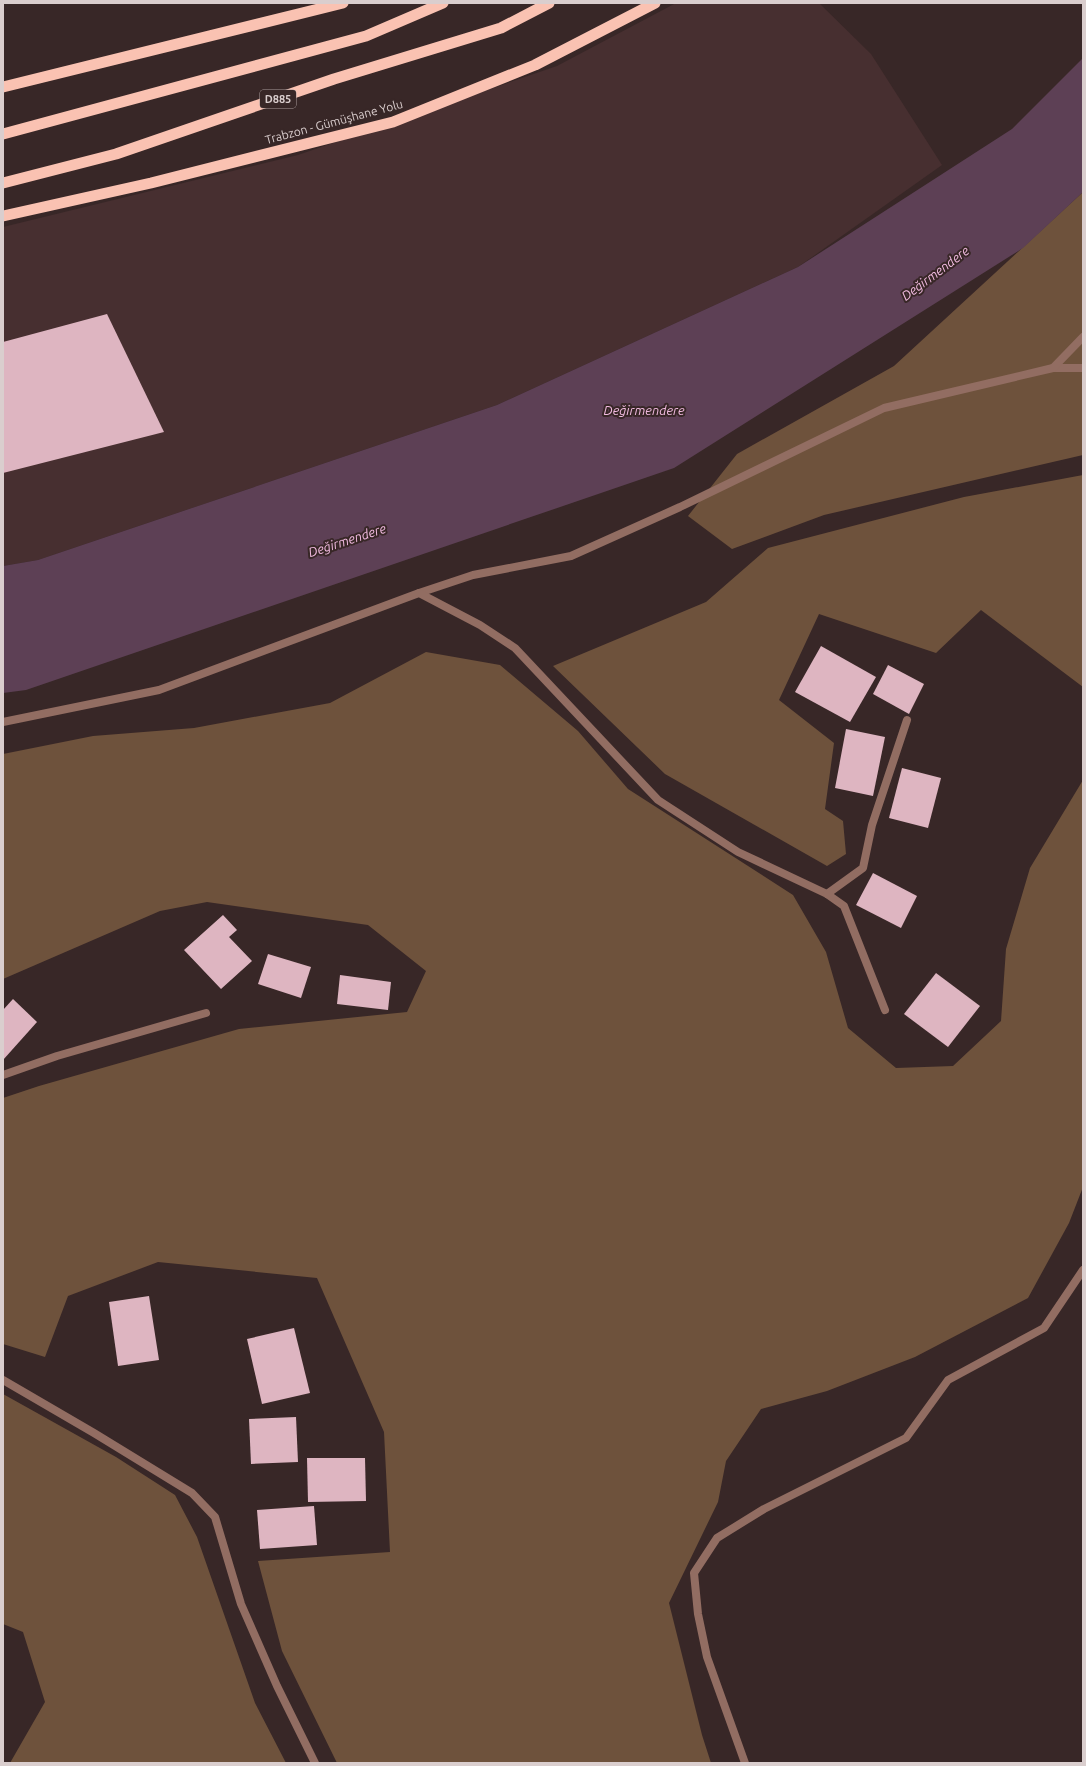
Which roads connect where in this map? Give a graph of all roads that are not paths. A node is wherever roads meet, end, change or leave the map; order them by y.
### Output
1 (342, 3) edge
2 (443, 3) edge
3 (549, 3) edge
4 (655, 3) edge
5 (3, 87) edge
6 (3, 134) edge
7 (3, 183) edge
8 (3, 216) edge
9 (1083, 337) edge
10 (1052, 368) junction
11 (1083, 368) edge
12 (419, 593) junction
13 (907, 720) dead end
14 (3, 722) edge
15 (827, 894) junction
16 (885, 1010) dead end
17 (206, 1012) dead end
18 (3, 1075) edge
19 (1083, 1270) edge
20 (3, 1380) edge
21 (315, 1763) edge
22 (745, 1763) edge

1 - 5 highway
2 - 6 highway
3 - 7 highway, D885
4 - 8 highway, Trabzon - Gümüşhane Yolu
9 - 10 street
10 - 11 street
10 - 12 street
12 - 14 street
12 - 15 street
13 - 15 street
15 - 16 street
17 - 18 street
19 - 22 street
20 - 21 street

